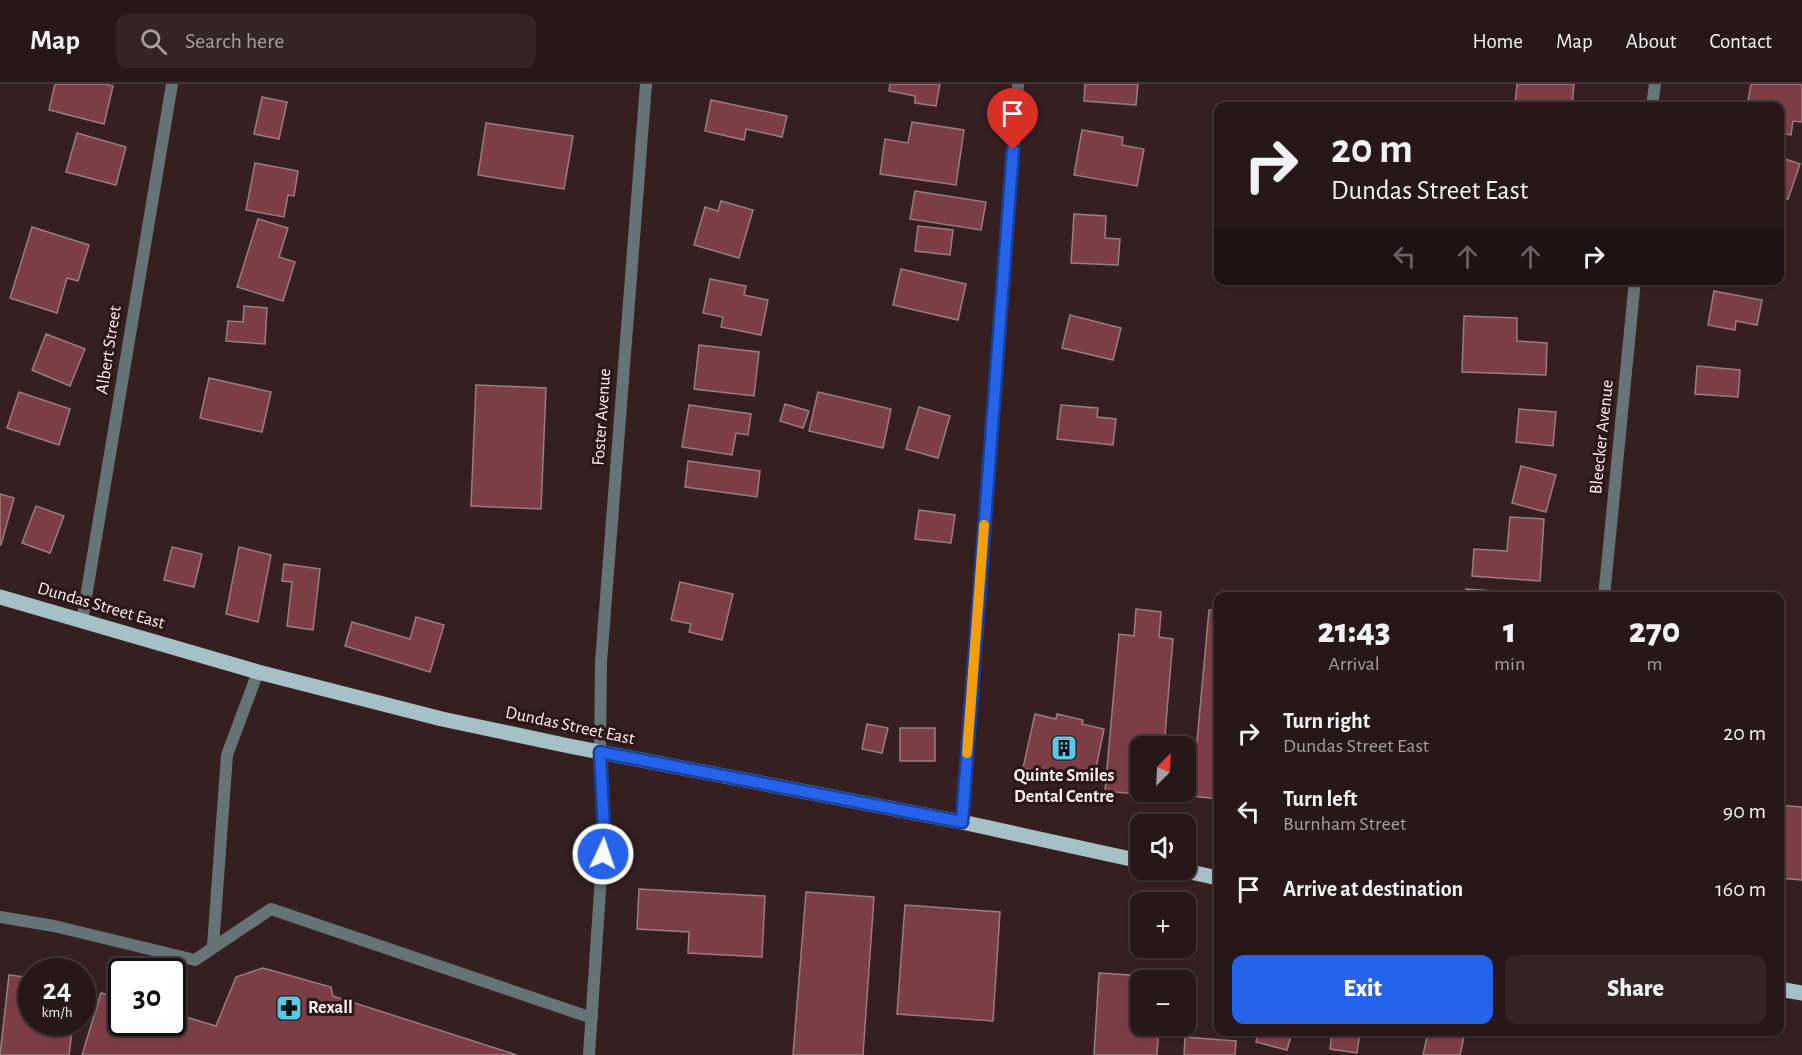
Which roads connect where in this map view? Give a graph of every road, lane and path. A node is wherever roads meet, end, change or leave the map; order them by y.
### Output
1 (172, 84) edge
2 (646, 84) edge
3 (1018, 84) edge
4 (1654, 84) edge
5 (1652, 102) edge
6 (1635, 285) edge
7 (1604, 592) edge
8 (0, 597) edge
9 (82, 621) junction
10 (258, 672) junction
11 (600, 752) junction
12 (962, 822) junction
13 (1130, 859) edge
14 (1196, 873) edge
15 (1214, 877) edge
16 (0, 917) edge
17 (213, 946) junction
18 (1784, 990) edge
19 (1802, 993) edge
20 (592, 1018) junction
21 (589, 1055) edge

1 - 9 street, Albert Street
2 - 11 street, Foster Avenue
3 - 12 street
4 - 5 street
6 - 7 street, Bleecker Avenue
8 - 9 main road, Dundas Street East
9 - 10 main road, Dundas Street East
10 - 11 main road, Dundas Street East
10 - 17 street
11 - 12 main road, Dundas Street East
11 - 20 street, Foster Avenue
12 - 13 main road, Dundas Street East
14 - 15 main road
16 - 17 street
17 - 20 street
18 - 19 main road
20 - 21 street, Foster Avenue

